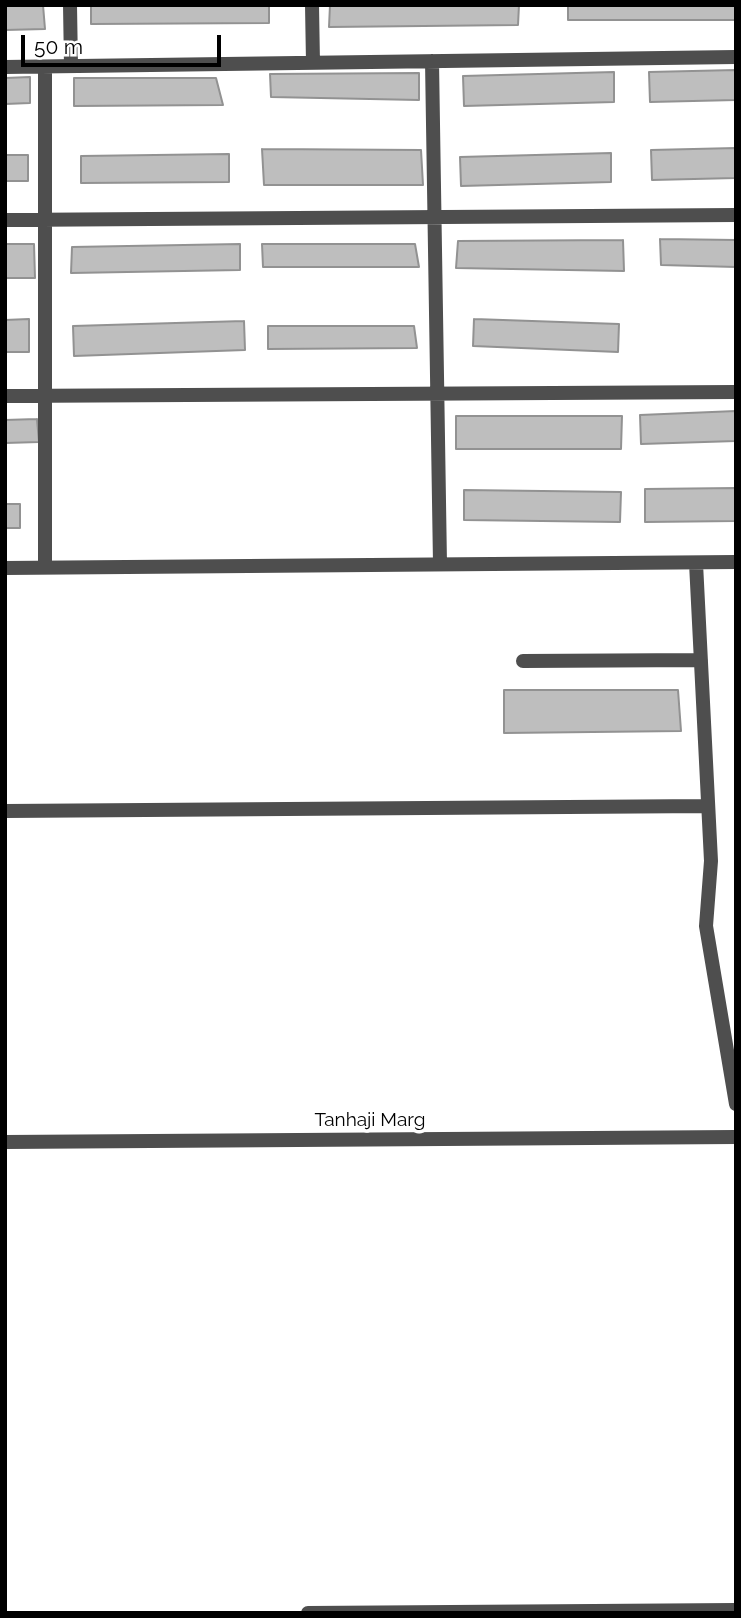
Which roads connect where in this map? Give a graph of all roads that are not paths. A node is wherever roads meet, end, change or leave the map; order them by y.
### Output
1 (70, 5) edge
2 (312, 5) edge
3 (736, 57) edge
4 (432, 61) junction
5 (313, 63) junction
6 (71, 66) junction
7 (5, 67) edge
8 (45, 67) junction
9 (736, 215) edge
10 (435, 217) junction
11 (5, 220) edge
12 (45, 220) junction
13 (736, 391) edge
14 (438, 393) junction
15 (5, 396) edge
16 (45, 396) junction
17 (736, 562) edge
18 (696, 563) junction
19 (440, 564) junction
20 (45, 567) junction
21 (5, 568) edge
22 (701, 660) junction
23 (523, 661) dead end
24 (708, 806) junction
25 (5, 811) edge
26 (736, 1104) edge
27 (736, 1137) edge
28 (5, 1142) edge
29 (736, 1611) edge
30 (308, 1613) edge

1 - 6 street
2 - 5 street
3 - 4 street
4 - 5 street
4 - 10 street
5 - 6 street
6 - 8 street
7 - 8 street
8 - 12 street
9 - 10 street
10 - 12 street
10 - 14 street
11 - 12 street
12 - 16 street
13 - 14 street
14 - 16 street
14 - 19 street
15 - 16 street
16 - 20 street
17 - 18 street
18 - 19 street
18 - 22 street
19 - 20 street
20 - 21 street
22 - 23 street
22 - 24 street
24 - 25 street
24 - 26 street
27 - 28 street, Tanhaji Marg
29 - 30 street

